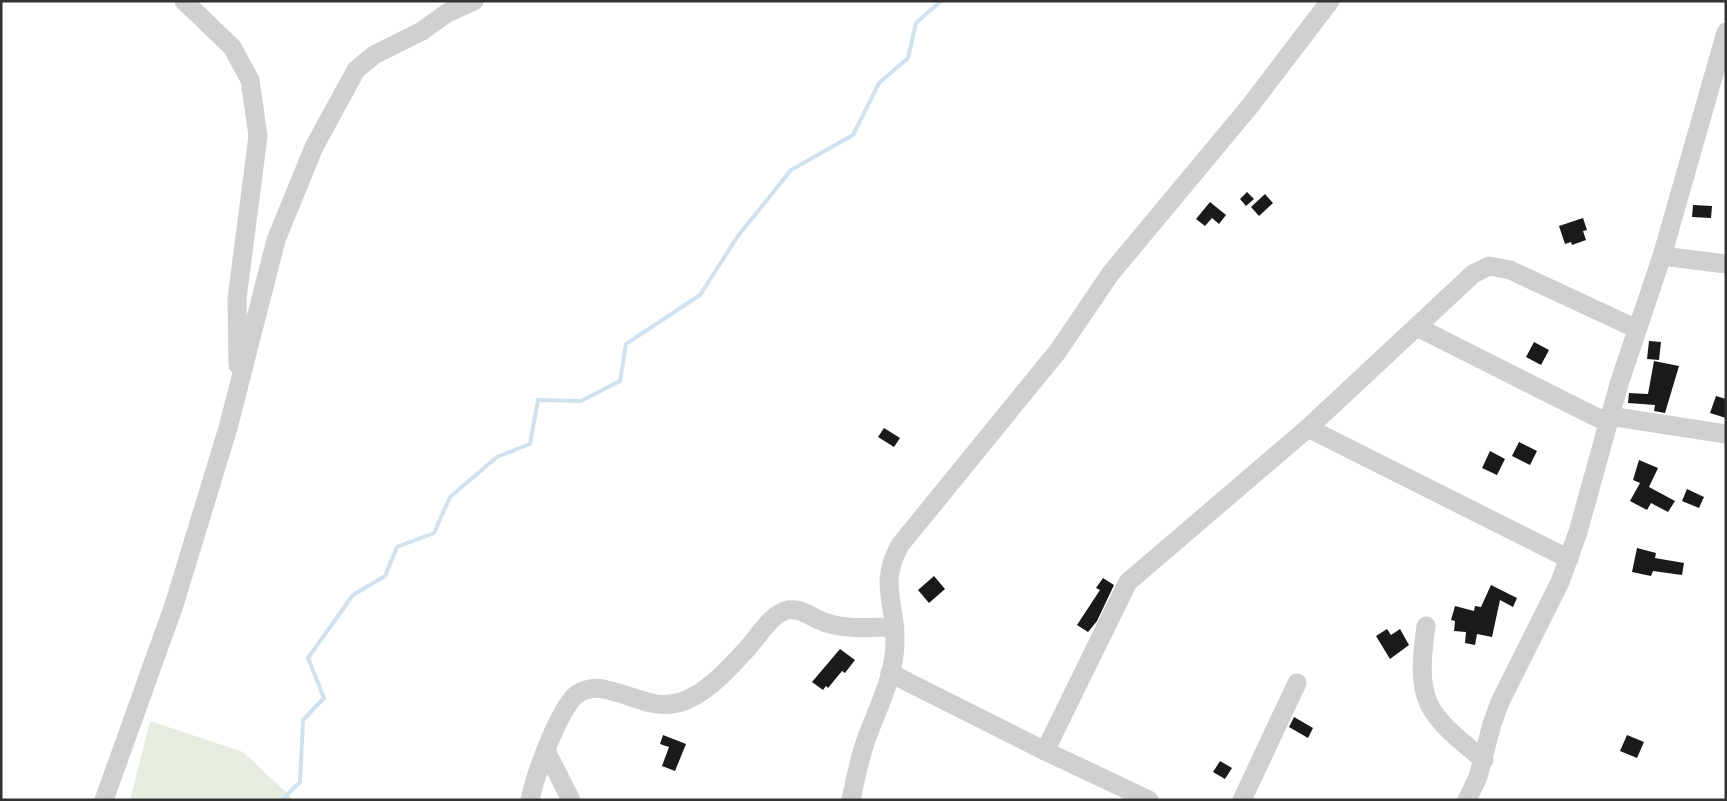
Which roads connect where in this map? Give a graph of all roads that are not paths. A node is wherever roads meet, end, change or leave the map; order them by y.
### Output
1 (184, 1) edge
2 (474, 1) edge
3 (1330, 1) edge
4 (1726, 32) edge
5 (1662, 256) junction
6 (1726, 264) edge
7 (1417, 326) junction
8 (1637, 329) junction
9 (241, 378) junction
10 (1608, 420) junction
11 (1308, 428) junction
12 (1726, 434) edge
13 (1569, 559) junction
14 (1426, 626) dead end
15 (894, 628) junction
16 (890, 673) junction
17 (1297, 683) dead end
18 (546, 751) junction
19 (1046, 751) junction
20 (1484, 760) junction
21 (104, 800) edge
22 (530, 800) edge
23 (571, 800) edge
24 (851, 800) edge
25 (1149, 800) edge
26 (1242, 800) edge
27 (1467, 800) edge

1 - 9 street
2 - 9 street
3 - 15 street
4 - 5 street
5 - 6 street
5 - 8 street
7 - 8 street
7 - 10 street
7 - 11 street
8 - 10 street
9 - 21 street
10 - 12 street
10 - 13 street
11 - 13 street
11 - 19 street
13 - 20 street
14 - 20 street
15 - 16 street
15 - 18 street
16 - 19 street
16 - 24 street
17 - 26 street
18 - 22 street
18 - 23 street
19 - 25 street
20 - 27 street

